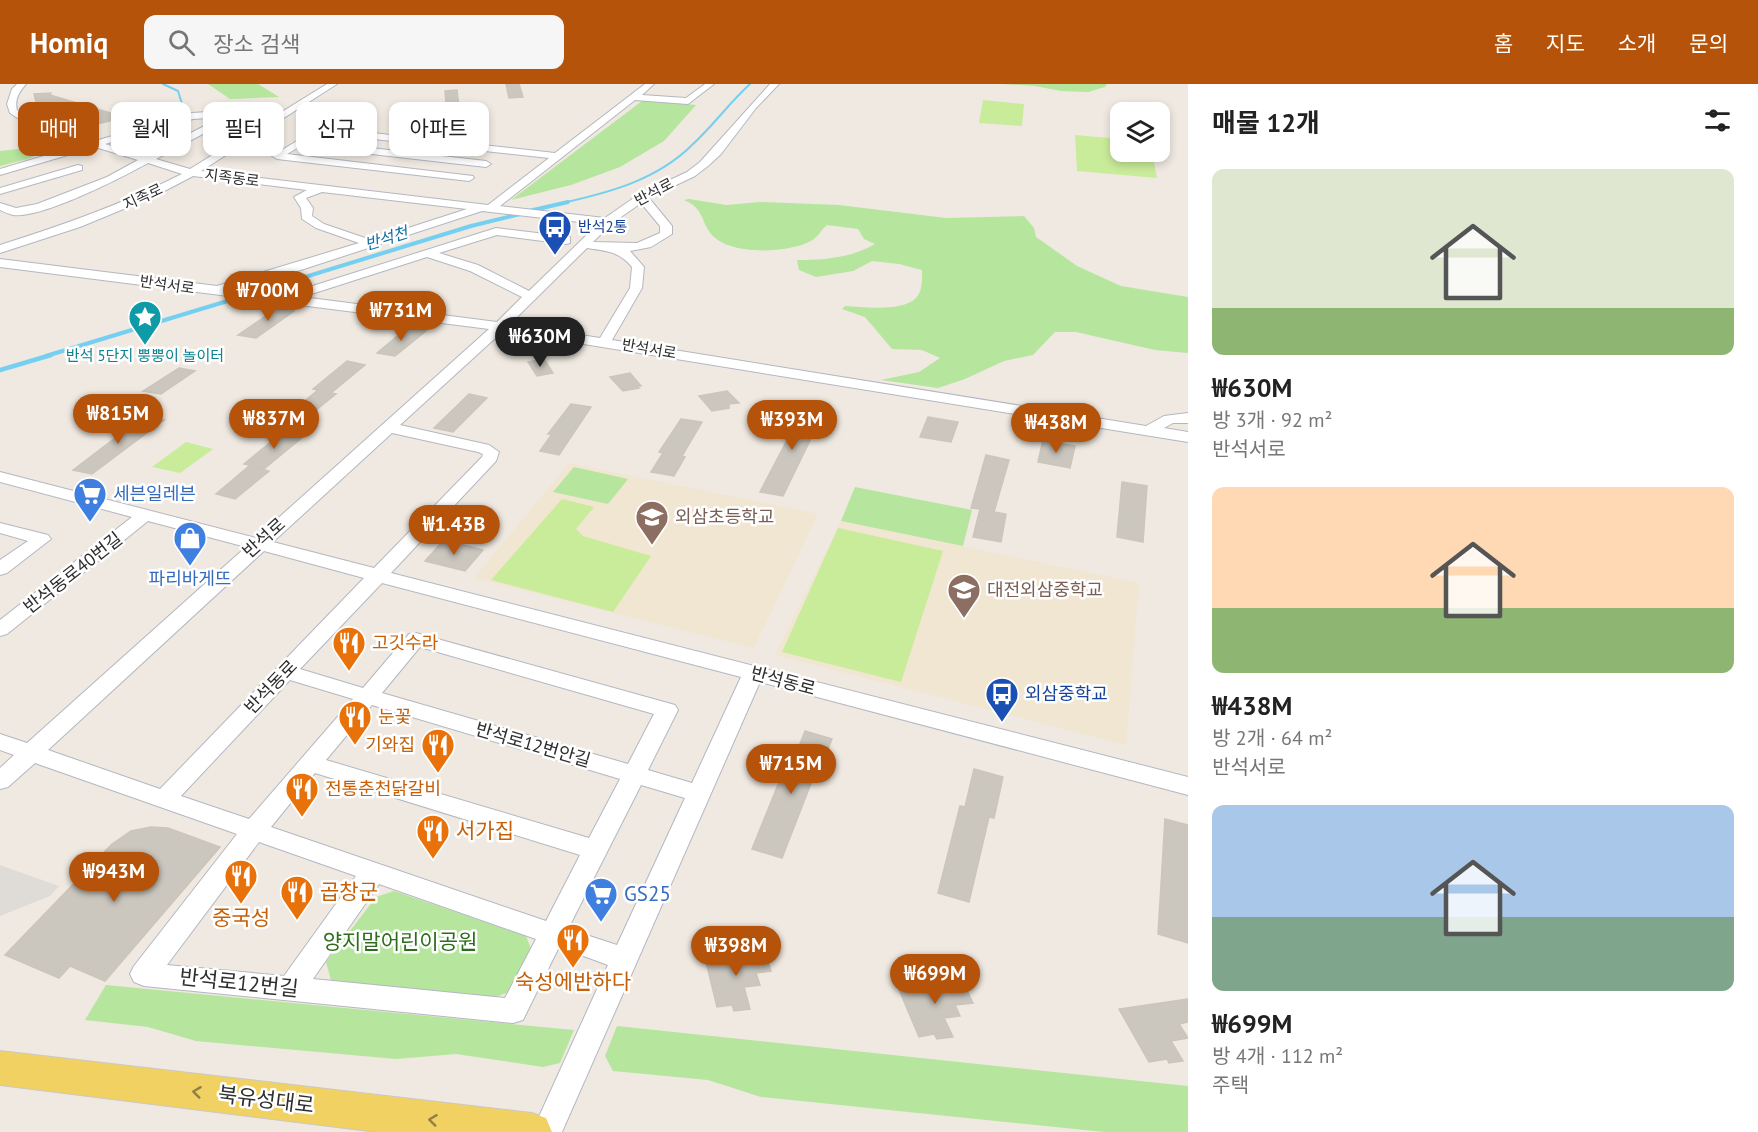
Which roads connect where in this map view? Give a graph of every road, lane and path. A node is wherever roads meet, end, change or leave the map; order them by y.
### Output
1 (22, 84) edge
2 (325, 84) edge
3 (333, 84) edge
4 (650, 84) edge
5 (710, 84) edge
6 (775, 84) edge
7 (634, 97) junction
8 (284, 112) edge
9 (18, 114) edge
10 (284, 115) edge
11 (377, 136) edge
12 (99, 144) edge
13 (296, 145) edge
14 (99, 146) edge
15 (504, 150) junction
16 (377, 152) edge
17 (55, 156) edge
18 (218, 156) edge
19 (557, 156) junction
20 (48, 158) junction
21 (147, 160) junction
22 (486, 164) junction
23 (392, 169) junction
24 (0, 171) edge
25 (94, 173) junction
26 (191, 173) junction
27 (469, 178) junction
28 (455, 188) dead end
29 (320, 189) junction
30 (0, 191) edge
31 (357, 193) junction
32 (642, 197) junction
33 (0, 207) edge
34 (487, 207) junction
35 (607, 222) junction
36 (566, 240) dead end
37 (372, 244) junction
38 (584, 244) junction
39 (0, 249) edge
40 (618, 249) junction
41 (426, 253) junction
42 (0, 263) edge
43 (205, 290) junction
44 (529, 296) junction
45 (277, 299) junction
46 (500, 326) junction
47 (604, 342) junction
48 (1188, 418) edge
49 (387, 427) junction
50 (1150, 430) junction
51 (1188, 437) edge
52 (0, 477) edge
53 (20, 482) junction
54 (0, 495) edge
55 (145, 515) junction
56 (0, 528) edge
57 (258, 544) junction
58 (0, 569) edge
59 (378, 575) junction
60 (0, 630) edge
61 (285, 672) junction
62 (753, 673) junction
63 (368, 696) junction
64 (0, 742) edge
65 (32, 753) junction
66 (311, 764) junction
67 (634, 774) junction
68 (0, 781) edge
69 (1188, 786) edge
70 (698, 793) junction
71 (164, 799) junction
72 (254, 830) junction
73 (596, 850) junction
74 (373, 872) junction
75 (553, 934) junction
76 (624, 959) junction
77 (291, 988) junction
78 (0, 1068) edge
79 (532, 1132) edge
80 (547, 1132) edge

1 - 9 street, 지족동로
2 - 8 street, 지족로
3 - 10 street, 지족로
4 - 7 street
5 - 7 street
6 - 32 street, 반석로
7 - 19 street
11 - 15 street
12 - 21 street
13 - 23 street
14 - 21 street, 지족동로
15 - 19 street
15 - 22 street
16 - 22 street
17 - 20 street
18 - 26 street, 지족로
19 - 34 street
20 - 24 street
20 - 25 street
21 - 25 street
21 - 26 street, 지족동로
22 - 27 street
23 - 27 street
23 - 31 street
25 - 30 street
25 - 33 street
26 - 29 street, 지족동로
26 - 39 street, 지족로
27 - 28 street
29 - 31 street, 지족동로
29 - 37 street
31 - 34 street, 지족동로
32 - 35 street, 반석로
32 - 40 street
34 - 35 street, 지족동로
34 - 37 street
35 - 38 street, 반석로
36 - 41 street
37 - 43 street
38 - 40 street
38 - 44 street, 반석로
40 - 47 street
41 - 44 street
41 - 45 street
42 - 43 street, 반석서로
43 - 45 street, 반석서로
44 - 46 street, 반석로
45 - 46 street, 반석서로
46 - 47 street, 반석서로
46 - 49 street, 반석로
47 - 50 street, 반석서로
48 - 50 street
49 - 57 street, 반석로
49 - 59 street, 반석동로
50 - 51 street, 반석서로
52 - 53 street, 반석동로
53 - 54 street
53 - 55 street, 반석동로
55 - 57 street, 반석동로
55 - 60 street, 반석동로40번길
56 - 58 street
57 - 59 street, 반석동로
57 - 65 street, 반석로
59 - 61 street, 반석동로
59 - 62 street, 반석동로
61 - 63 street, 반석로12번안길
61 - 71 street, 반석동로
62 - 69 street, 반석동로
62 - 70 street
63 - 66 street
63 - 67 street, 반석로12번안길
63 - 67 street
64 - 65 street
65 - 68 street, 반석로
65 - 71 street
66 - 72 street
66 - 73 street
67 - 70 street, 반석로12번안길
67 - 73 street
70 - 76 street
71 - 72 street
72 - 74 street
72 - 77 street, 반석로12번길
73 - 75 street
74 - 75 street
74 - 77 street
75 - 76 street
75 - 77 street, 반석로12번길
76 - 80 street
79 -> 78 main road, 북유성대로

